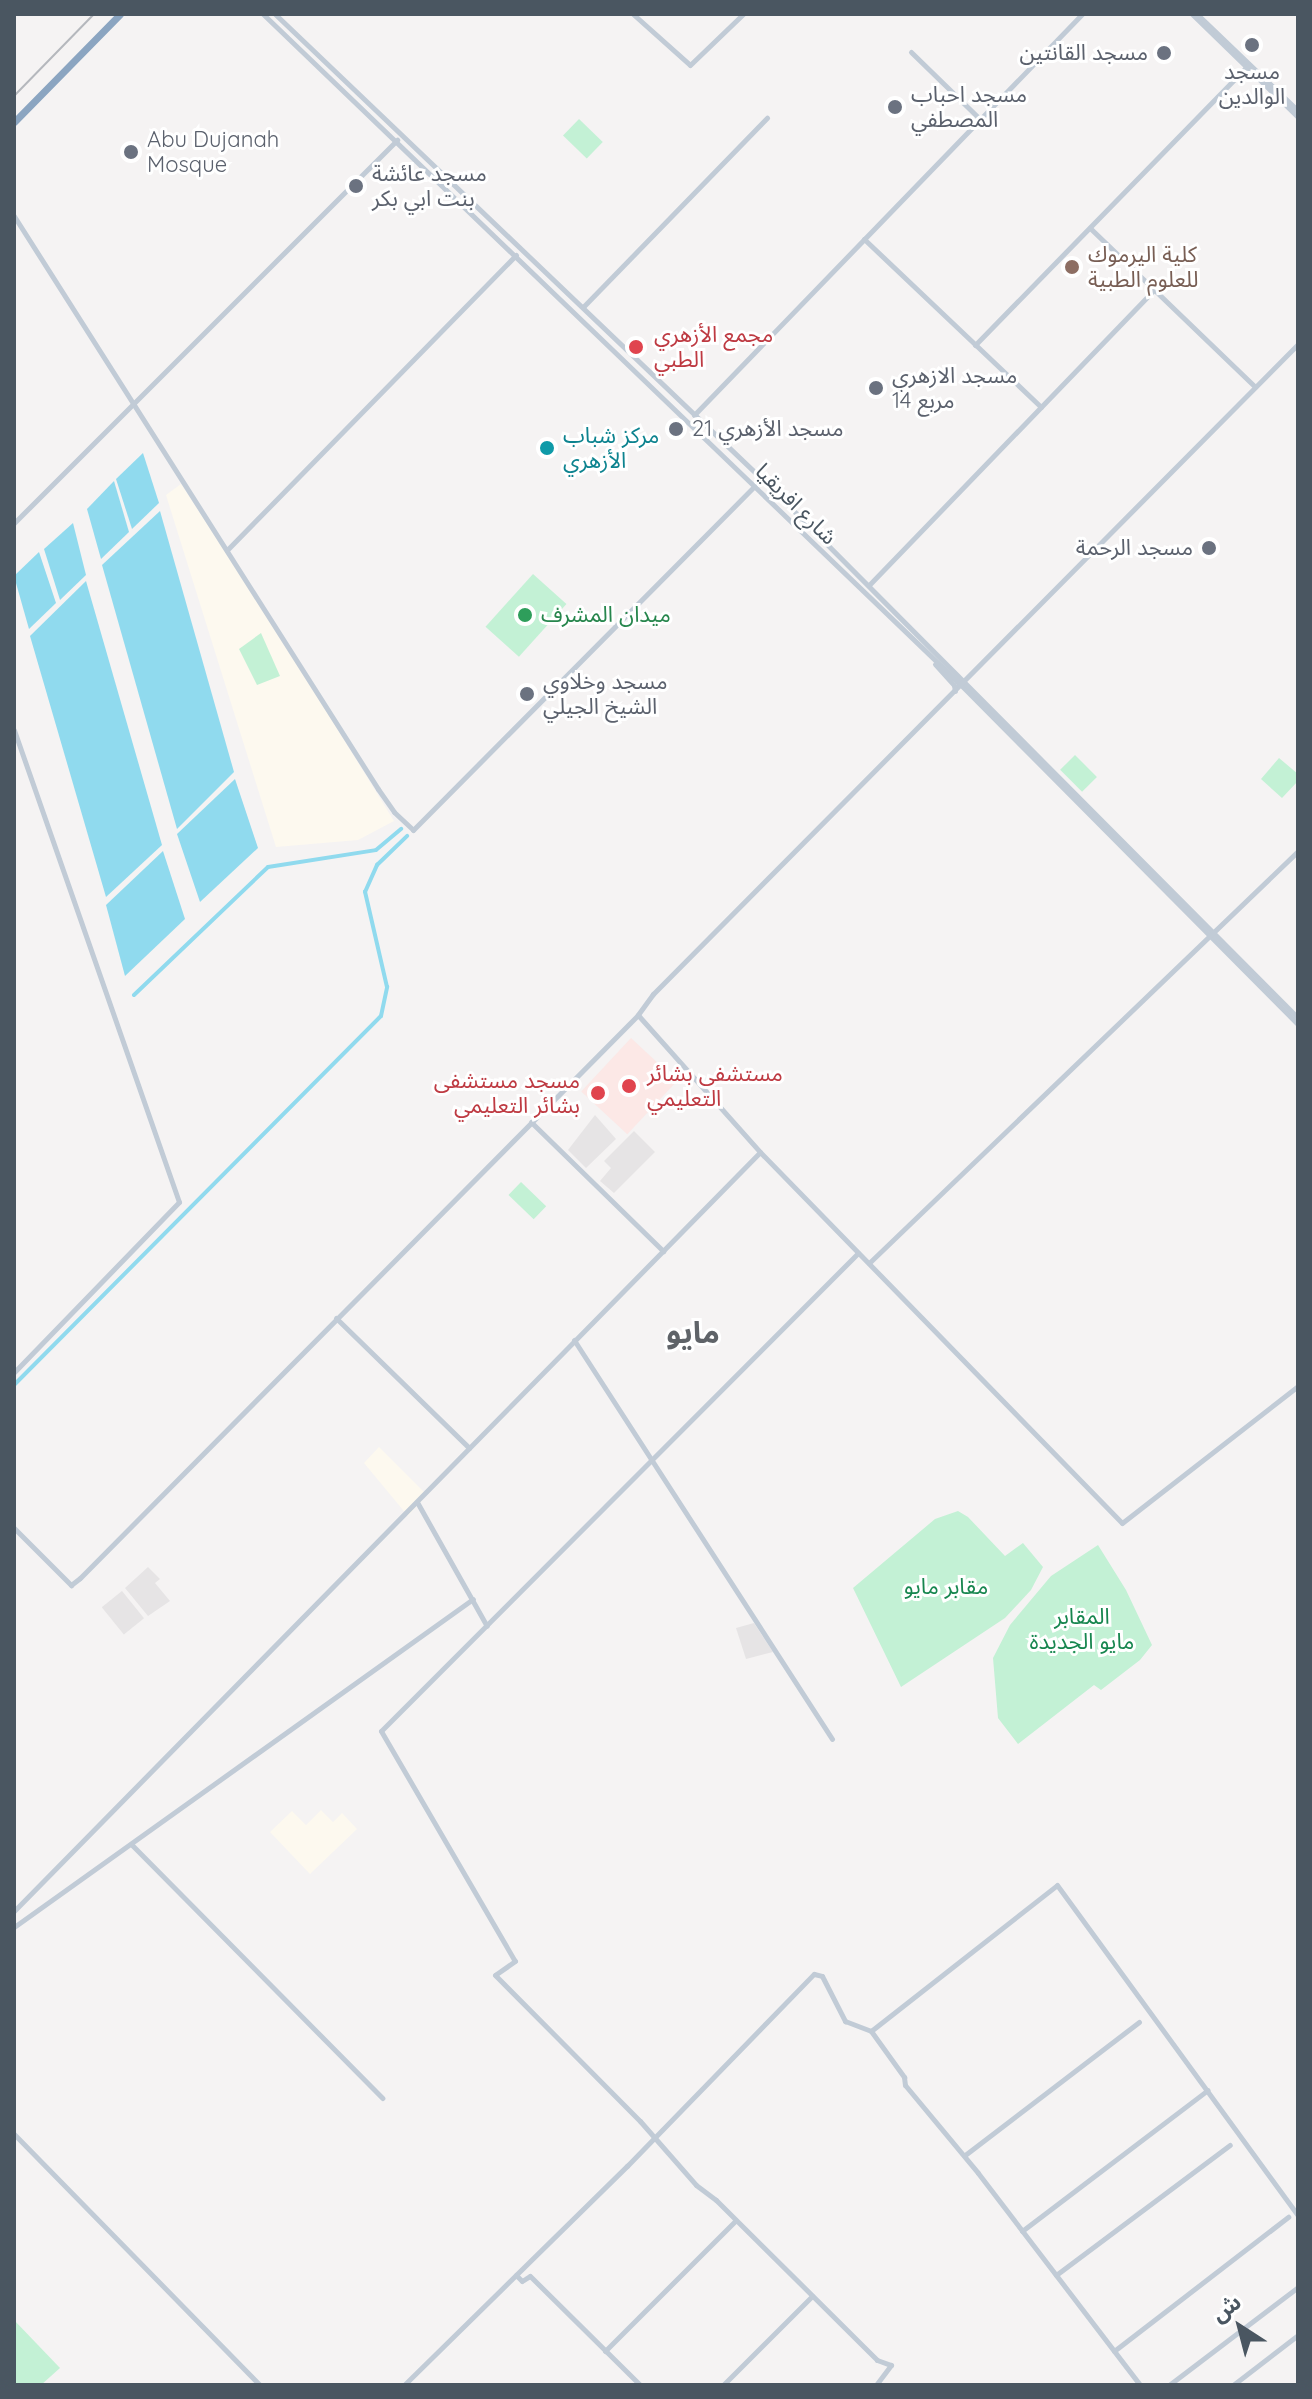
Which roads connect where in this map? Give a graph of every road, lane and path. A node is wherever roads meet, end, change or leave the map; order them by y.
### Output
1 (118, 14) edge
2 (263, 14) edge
3 (275, 14) edge
4 (633, 14) edge
5 (743, 14) edge
6 (1082, 14) edge
7 (1195, 14) edge
8 (911, 52) dead end
9 (325, 61) junction
10 (1248, 65) junction
11 (318, 66) junction
12 (337, 71) junction
13 (331, 79) junction
14 (1298, 114) edge
15 (767, 118) dead end
16 (14, 119) edge
17 (980, 119) junction
18 (397, 140) junction
19 (466, 193) junction
20 (459, 199) junction
21 (476, 202) junction
22 (470, 209) junction
23 (14, 216) edge
24 (1090, 228) junction
25 (864, 239) junction
26 (516, 255) junction
27 (560, 284) junction
28 (553, 290) junction
29 (1154, 290) junction
30 (583, 307) junction
31 (1298, 344) edge
32 (975, 345) junction
33 (1255, 387) junction
34 (135, 402) junction
35 (1041, 407) junction
36 (128, 409) junction
37 (138, 410) junction
38 (694, 415) junction
39 (722, 441) junction
40 (716, 447) junction
41 (734, 453) junction
42 (728, 459) junction
43 (755, 486) junction
44 (14, 523) edge
45 (807, 524) junction
46 (800, 530) junction
47 (820, 537) junction
48 (813, 543) junction
49 (227, 550) junction
50 (869, 585) junction
51 (931, 656) junction
52 (963, 683) junction
53 (955, 692) junction
54 (14, 730) edge
55 (1298, 851) edge
56 (1212, 934) junction
57 (638, 1015) junction
58 (1298, 1018) edge
59 (1298, 1024) edge
60 (531, 1122) junction
61 (760, 1152) junction
62 (663, 1251) junction
63 (858, 1253) junction
64 (869, 1264) junction
65 (336, 1318) junction
66 (574, 1340) junction
67 (14, 1372) edge
68 (1298, 1386) edge
69 (469, 1448) junction
70 (651, 1460) junction
71 (417, 1502) junction
72 (14, 1528) edge
73 (473, 1599) junction
74 (487, 1626) junction
75 (832, 1739) dead end
76 (132, 1845) junction
77 (14, 1911) edge
78 (14, 1927) edge
79 (1139, 2022) dead end
80 (871, 2031) junction
81 (1208, 2090) junction
82 (382, 2098) dead end
83 (14, 2134) edge
84 (654, 2138) junction
85 (1230, 2145) dead end
86 (965, 2155) junction
87 (1298, 2215) edge
88 (1288, 2217) dead end
89 (736, 2220) junction
90 (1022, 2231) junction
91 (516, 2275) junction
92 (1056, 2275) junction
93 (1298, 2287) edge
94 (812, 2296) junction
95 (1298, 2335) edge
96 (605, 2351) junction
97 (1114, 2351) junction
98 (260, 2385) edge
99 (404, 2385) edge
100 (640, 2385) edge
101 (723, 2385) edge
102 (876, 2385) edge
103 (1140, 2385) edge
104 (1169, 2385) edge
105 (1233, 2385) edge

1 - 16 highway
2 - 11 street, شارع افريقيا
3 - 9 street, شارع افريقيا
4 - 5 street
6 - 17 street
7 - 10 street
8 - 17 street
9 - 11 street
9 - 12 street, شارع افريقيا
10 - 14 street
10 - 24 street
11 - 13 street, شارع افريقيا
12 - 13 street
12 - 19 street, شارع افريقيا
13 - 18 street, شارع افريقيا
15 - 30 street
17 - 25 street
18 - 20 street, شارع افريقيا
18 - 34 street
19 - 20 street
19 - 21 street, شارع افريقيا
20 - 22 street, شارع افريقيا
21 - 22 street
21 - 27 street, شارع افريقيا
22 - 26 street, شارع افريقيا
23 - 34 street
24 - 29 street
24 - 32 street
25 - 32 street
25 - 38 street
26 - 28 street, شارع افريقيا
26 - 49 street
27 - 28 street
27 - 30 street, شارع افريقيا
28 - 40 street, شارع افريقيا
29 - 33 street
29 - 35 street
30 - 38 street, شارع افريقيا
31 - 33 street
32 - 35 street
33 - 52 street
34 - 36 street
34 - 37 street
35 - 50 street
36 - 37 street
36 - 44 street
37 - 49 street
38 - 39 street, شارع افريقيا
39 - 40 street
39 - 41 street, شارع افريقيا
40 - 42 street, شارع افريقيا
41 - 42 street
41 - 45 street, شارع افريقيا
42 - 43 street, شارع افريقيا
43 - 46 street, شارع افريقيا
43 - 49 street
45 - 46 street
45 - 47 street, شارع افريقيا
46 - 48 street, شارع افريقيا
47 - 48 street
47 - 50 street, شارع افريقيا
48 - 51 street, شارع افريقيا
50 - 52 street, شارع افريقيا
51 - 52 street, شارع افريقيا
51 - 53 street
52 - 53 street
52 - 56 street, شارع افريقيا
53 - 57 street
54 - 67 street
55 - 56 street
56 - 58 street, شارع افريقيا
56 - 59 street, شارع افريقيا
56 - 64 street
57 - 60 street
57 - 61 street
60 - 62 street
60 - 65 street
61 - 62 street
61 - 63 street
62 - 66 street
63 - 64 street
63 - 70 street
64 - 68 street
65 - 69 street
65 - 72 street
66 - 69 street
66 - 70 street
69 - 71 street
70 - 74 street
70 - 75 street
71 - 73 street
71 - 77 street
73 - 74 street
73 - 76 street
74 - 84 street
76 - 78 street
76 - 82 street
79 - 86 street
80 - 81 street
80 - 84 street
80 - 86 street
81 - 87 street
81 - 90 street
83 - 98 street
84 - 89 street
84 - 91 street
85 - 92 street
86 - 90 street
88 - 97 street
89 - 94 street
89 - 96 street
90 - 92 street
91 - 96 street
91 - 99 street
92 - 97 street
93 - 104 street
94 - 101 street
94 - 102 street
95 - 105 street
96 - 100 street
97 - 103 street

